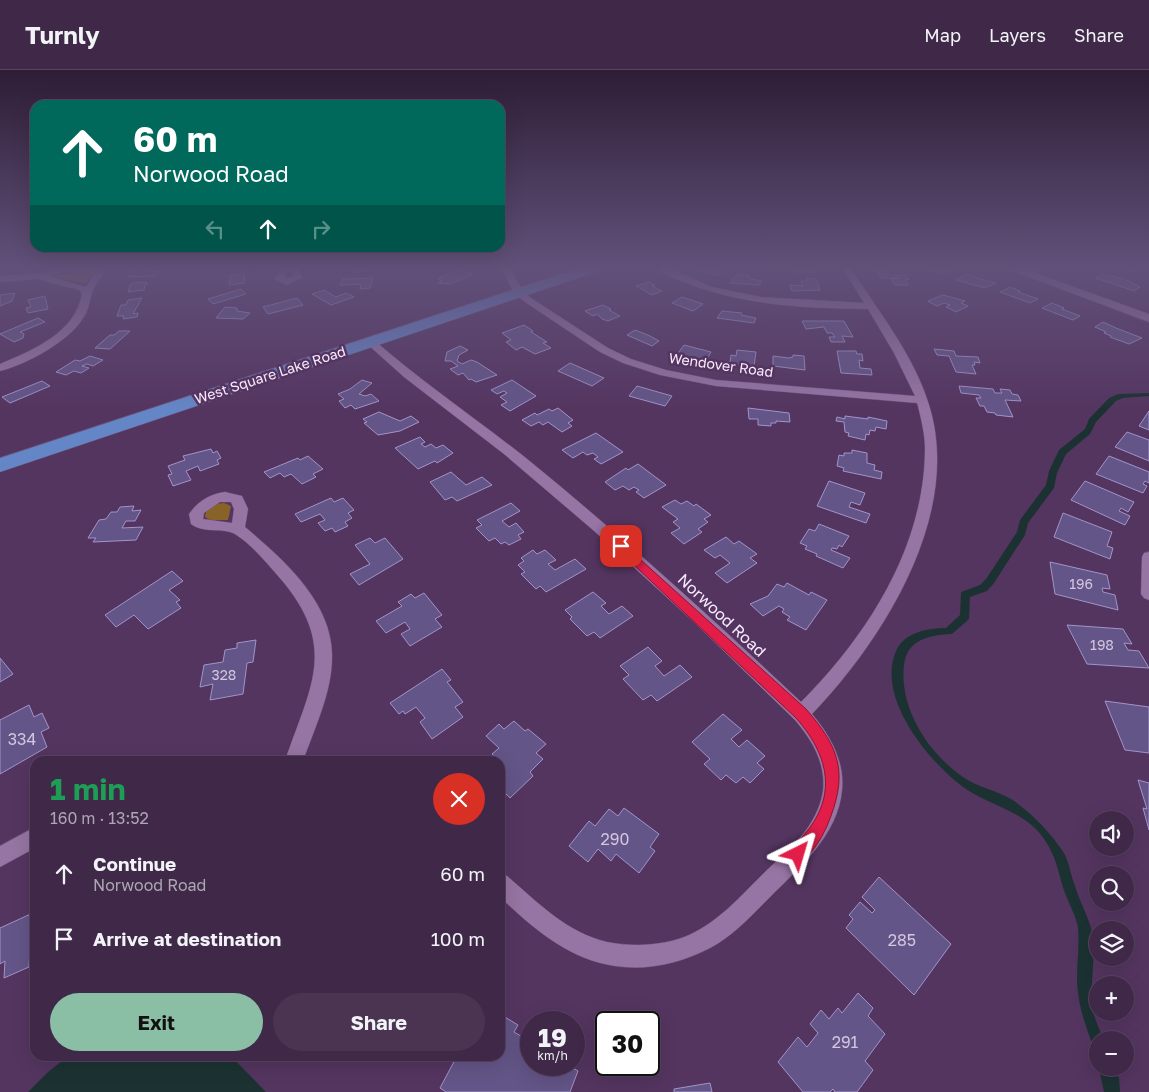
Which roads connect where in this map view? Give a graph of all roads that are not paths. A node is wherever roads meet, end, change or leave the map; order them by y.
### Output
1 (81, 315) edge
2 (409, 315) edge
3 (434, 315) edge
4 (557, 315) edge
5 (874, 315) edge
6 (370, 342) junction
7 (1, 368) edge
8 (922, 400) junction
9 (0, 448) edge
10 (0, 465) edge
11 (238, 529) dead end
12 (1149, 557) edge
13 (1149, 594) edge
14 (801, 714) junction
15 (296, 756) edge
16 (30, 839) edge
17 (5, 851) edge
18 (505, 886) edge

1 - 7 street
2 - 9 highway, West Square Lake Road
3 - 6 highway, West Square Lake Road
4 - 8 street, Wendover Road
5 - 8 street
6 - 10 highway, West Square Lake Road
6 - 14 street, Norwood Road
8 - 14 street
11 - 15 street
12 - 13 street
14 - 18 street, Norwood Road
16 - 17 street

